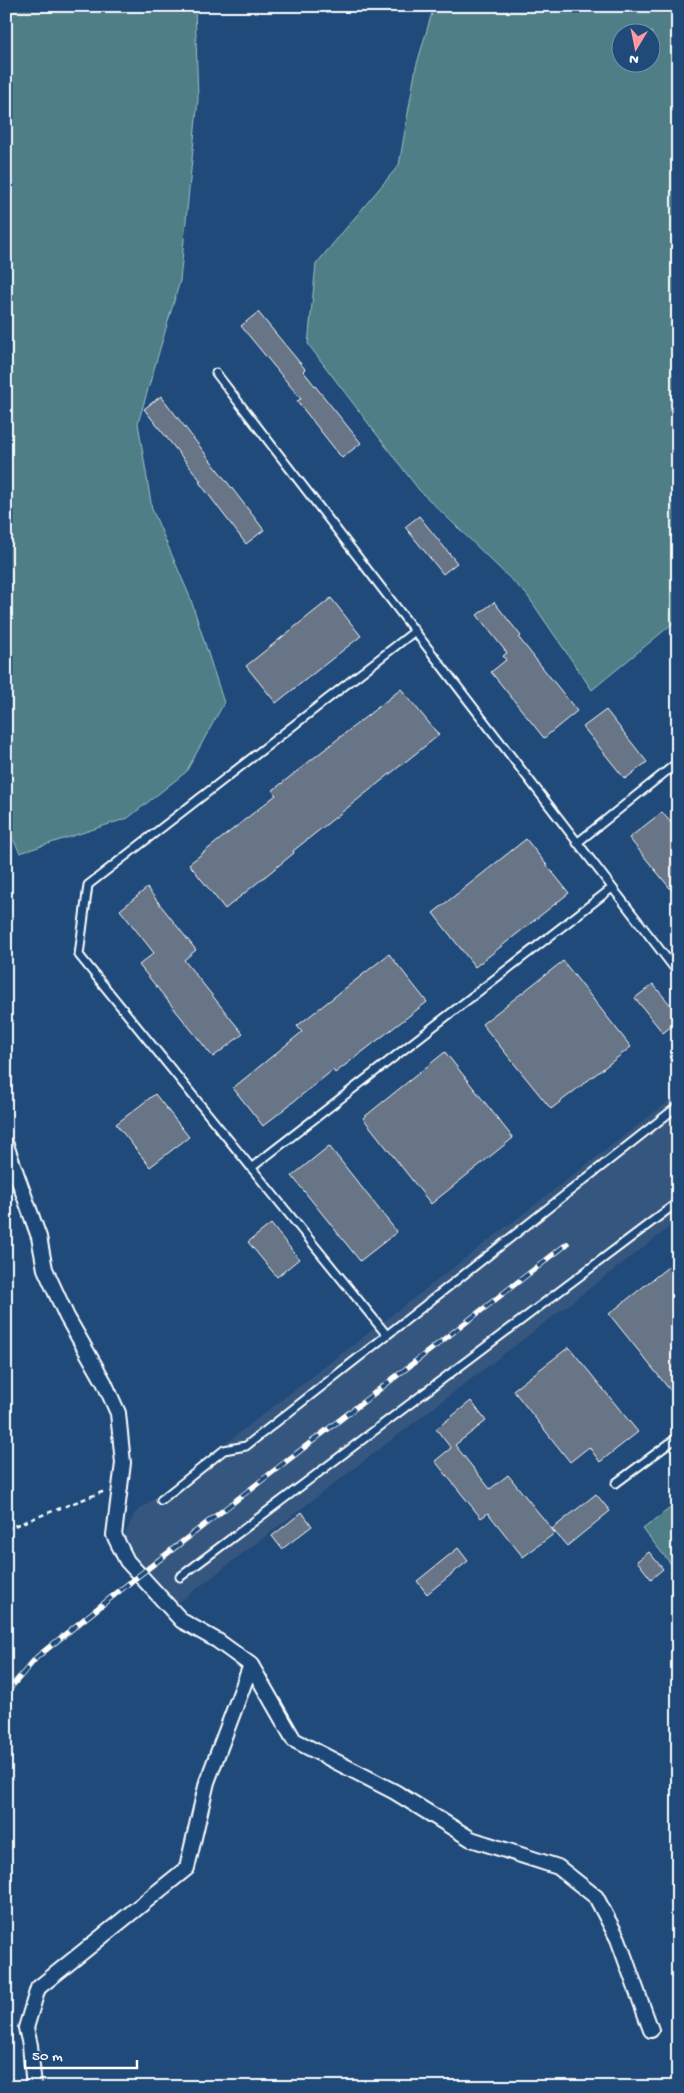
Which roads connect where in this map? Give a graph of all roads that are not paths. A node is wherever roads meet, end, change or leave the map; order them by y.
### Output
1 (216, 373) dead end
2 (415, 631) junction
3 (678, 762) edge
4 (671, 768) junction
5 (678, 776) edge
6 (577, 843) junction
7 (612, 888) junction
8 (678, 973) edge
9 (678, 1106) edge
10 (6, 1145) edge
11 (251, 1168) junction
12 (678, 1202) edge
13 (386, 1334) junction
14 (678, 1437) edge
15 (616, 1483) dead end
16 (161, 1500) dead end
17 (180, 1577) dead end
18 (251, 1665) junction
19 (651, 2030) dead end
20 (34, 2087) edge

1 - 2 lane
2 - 6 lane
2 - 11 lane
3 - 4 lane
4 - 5 lane
4 - 6 lane
6 - 7 lane
7 - 8 lane
7 - 11 lane
9 - 13 lane
10 - 18 street
11 - 13 lane
12 - 17 lane
13 - 16 lane
14 - 15 lane
18 - 19 street
18 - 20 street

